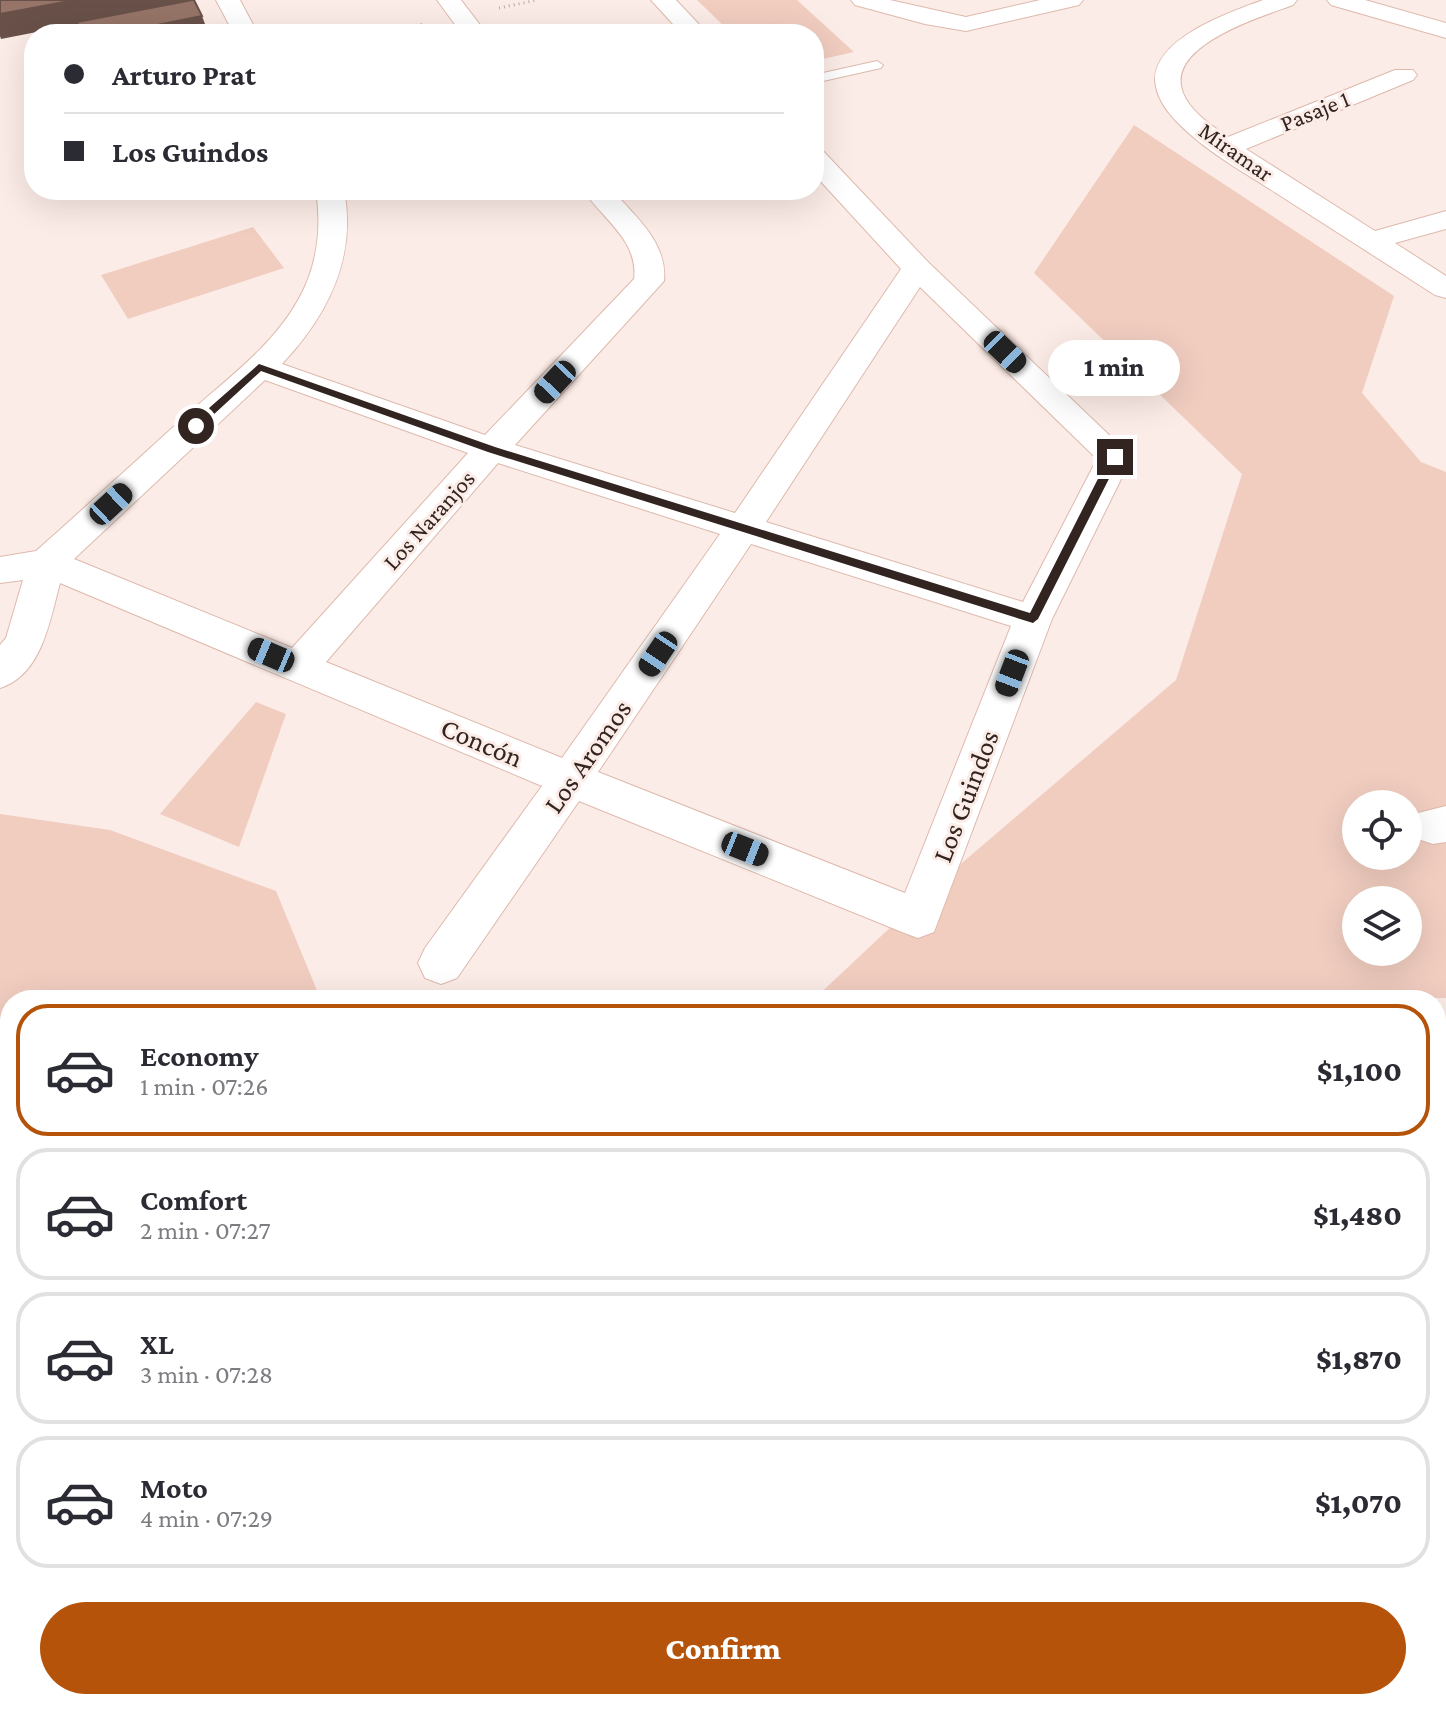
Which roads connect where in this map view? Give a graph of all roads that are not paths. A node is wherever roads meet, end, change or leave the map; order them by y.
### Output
1 (228, 0) edge
2 (449, 0) edge
3 (663, 0) edge
4 (1071, 0) edge
5 (1285, 0) edge
6 (1339, 0) edge
7 (865, 2) edge
8 (241, 24) edge
9 (467, 24) edge
10 (686, 24) edge
11 (1444, 30) edge
12 (877, 65) dead end
13 (1404, 75) dead end
14 (824, 77) edge
15 (1225, 148) junction
16 (824, 169) edge
17 (331, 200) edge
18 (605, 200) edge
19 (1446, 220) edge
20 (1371, 241) junction
21 (917, 268) junction
22 (1446, 289) edge
23 (259, 367) junction
24 (491, 449) junction
25 (744, 529) junction
26 (47, 563) junction
27 (0, 570) edge
28 (1033, 619) junction
29 (299, 666) junction
30 (0, 673) edge
31 (572, 780) junction
32 (918, 918) joint
33 (441, 963) dead end

1 - 8 street
2 - 9 street
3 - 10 street
4 - 7 street
5 - 15 street, Miramar
6 - 11 street
12 - 14 lane
13 - 15 street, Pasaje 1
15 - 20 street, Miramar
16 - 21 street
17 - 23 street
18 - 24 street, Los Naranjos
19 - 20 street
20 - 22 street, Miramar
21 - 25 street, Los Aromos
21 - 28 street, Los Guindos
23 - 24 street
23 - 26 street
24 - 25 street
24 - 29 street, Los Naranjos
25 - 28 street
25 - 31 street, Los Aromos
26 - 27 street
26 - 29 street, Concón
26 - 30 street
28 - 32 street, Los Guindos
29 - 31 street, Concón
31 - 32 street, Concón
31 - 33 street, Los Aromos

